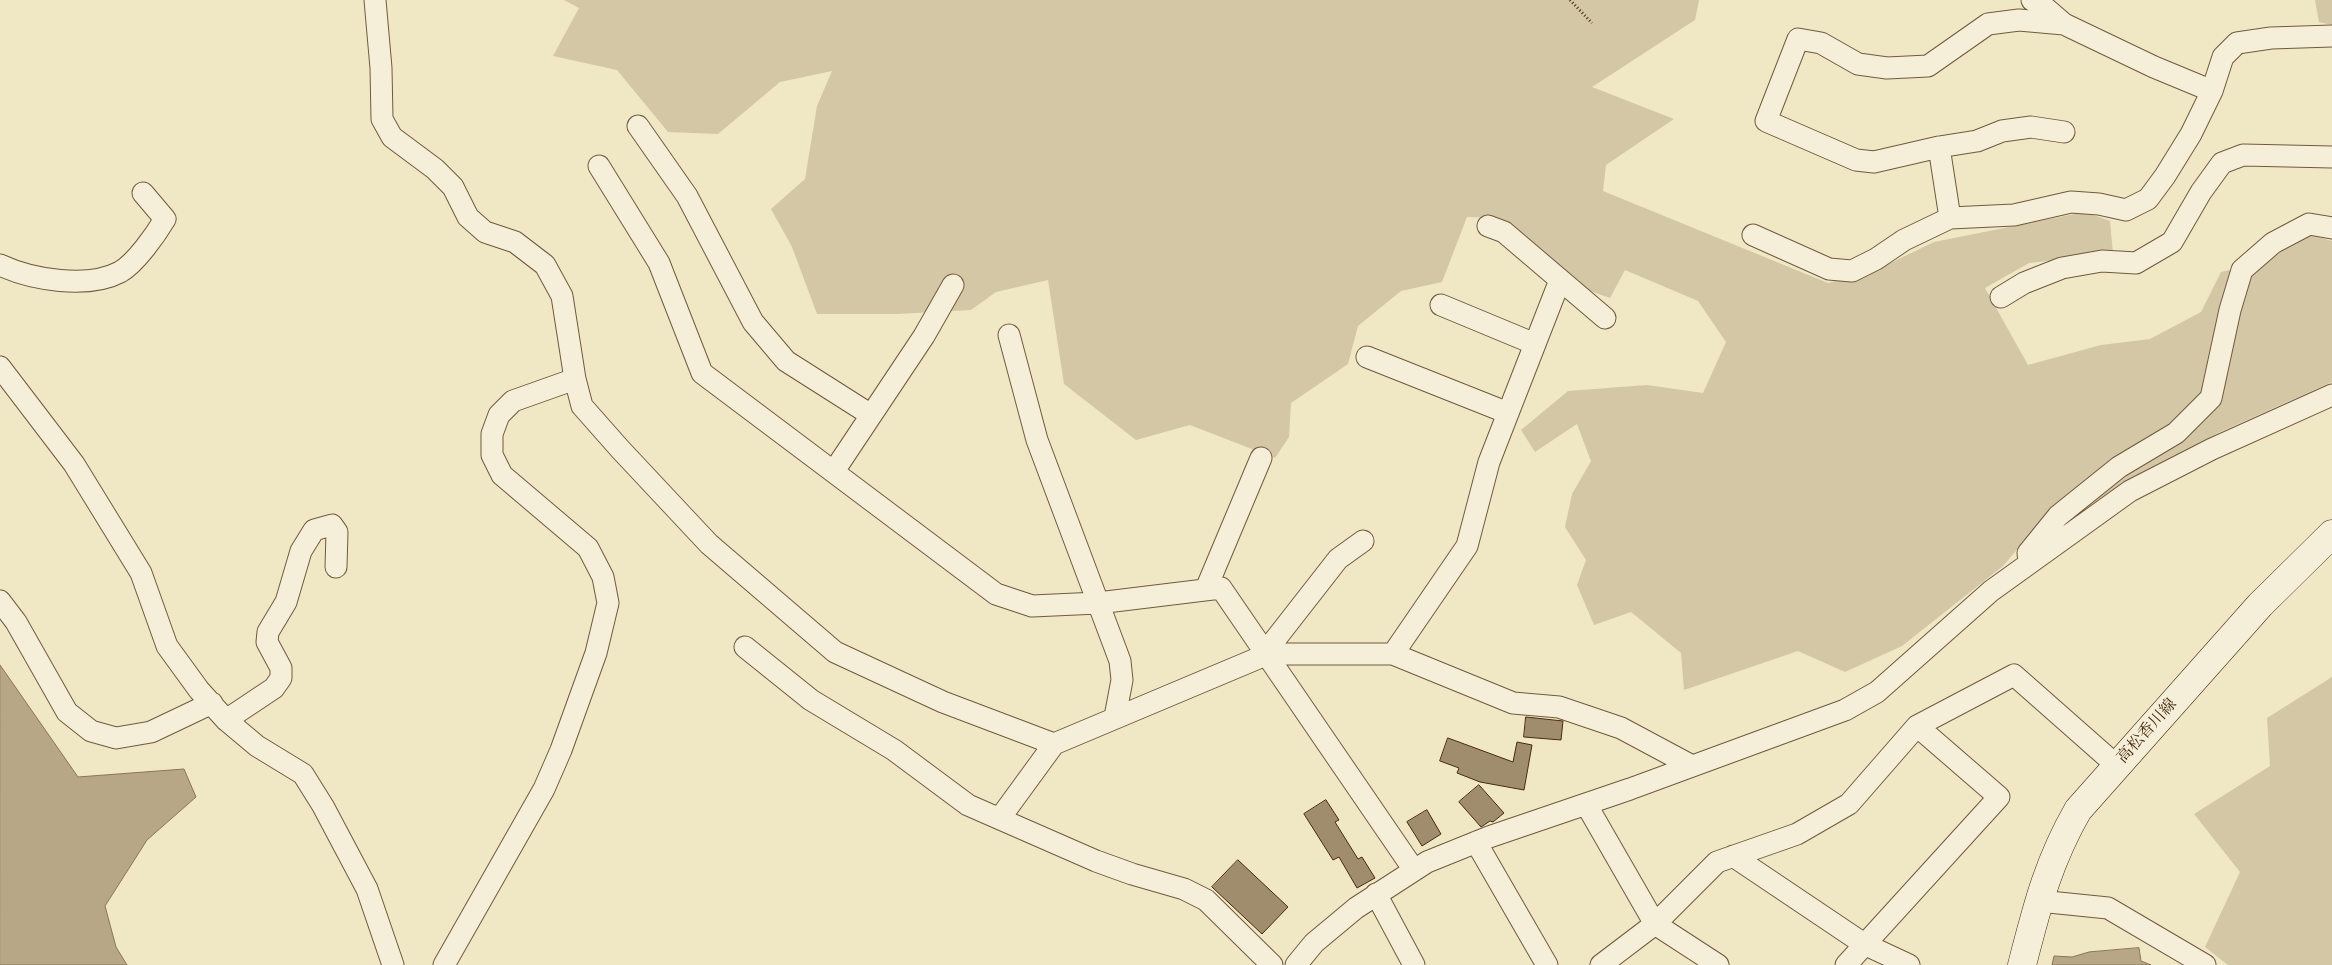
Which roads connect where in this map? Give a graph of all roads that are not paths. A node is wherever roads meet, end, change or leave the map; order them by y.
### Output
1 (375, 0) edge
2 (2032, 0) edge
3 (2064, 24) junction
4 (2332, 36) edge
5 (2212, 91) junction
6 (638, 126) dead end
7 (2064, 132) dead end
8 (1939, 147) junction
9 (2332, 157) edge
10 (599, 166) dead end
11 (143, 193) dead end
12 (1950, 218) junction
13 (1488, 226) dead end
14 (2332, 228) edge
15 (1753, 235) dead end
16 (0, 265) edge
17 (1560, 280) junction
18 (953, 285) dead end
19 (2001, 297) dead end
20 (1442, 306) dead end
21 (1605, 318) dead end
22 (1009, 335) dead end
23 (1535, 344) junction
24 (1367, 357) dead end
25 (0, 368) edge
26 (575, 379) junction
27 (2332, 395) edge
28 (1508, 414) junction
29 (871, 415) junction
30 (1261, 458) dead end
31 (834, 471) junction
32 (2332, 534) edge
33 (1363, 541) dead end
34 (2029, 564) junction
35 (336, 567) dead end
36 (1206, 589) junction
37 (0, 600) edge
38 (1098, 603) junction
39 (745, 647) dead end
40 (1268, 654) junction
41 (1393, 654) junction
42 (212, 703) junction
43 (1115, 717) junction
44 (226, 720) junction
45 (1918, 726) junction
46 (1054, 744) junction
47 (2116, 765) junction
48 (1692, 766) junction
49 (1586, 804) junction
50 (1000, 818) junction
51 (1476, 842) junction
52 (1733, 856) junction
53 (1414, 870) junction
54 (1376, 894) junction
55 (2039, 900) junction
56 (1655, 924) junction
57 (1864, 944) junction
58 (393, 965) edge
59 (444, 965) edge
60 (1272, 965) edge
61 (1296, 965) edge
62 (1414, 965) edge
63 (1546, 965) edge
64 (1601, 965) edge
65 (1718, 965) edge
66 (1846, 965) edge
67 (1909, 965) edge
68 (2022, 965) edge
69 (2205, 965) edge

1 - 26 street
2 - 3 street
3 - 5 street
3 - 8 street
4 - 5 street
5 - 12 street
6 - 29 street
7 - 8 street
8 - 12 street
9 - 19 street
10 - 31 street
11 - 16 street
12 - 15 street
13 - 17 street
14 - 34 street
17 - 21 street
17 - 23 street
18 - 29 street
20 - 23 street
22 - 38 street
23 - 28 street
24 - 28 street
25 - 42 street
26 - 46 street
26 - 59 street
27 - 34 street
28 - 41 street
29 - 31 street
30 - 36 street
31 - 38 street
32 - 47 main road, 高松香川線
33 - 40 street
34 - 48 street
35 - 44 street
36 - 38 street
36 - 40 street
37 - 42 street
38 - 43 street
39 - 50 street
40 - 41 street
40 - 43 street
40 - 53 street
41 - 48 street
42 - 44 street
43 - 46 street
44 - 58 street
45 - 47 street
45 - 52 street
45 - 57 street
46 - 50 street
47 - 55 main road, 高松香川線
48 - 49 street
49 - 51 street
49 - 56 street
50 - 60 street
51 - 53 street
51 - 63 street
52 - 56 street
52 - 57 street
53 - 54 street
54 - 61 street
54 - 62 street
55 - 68 main road, 高松香川線
55 - 69 street
56 - 64 street
56 - 65 street
57 - 66 street
57 - 67 street

